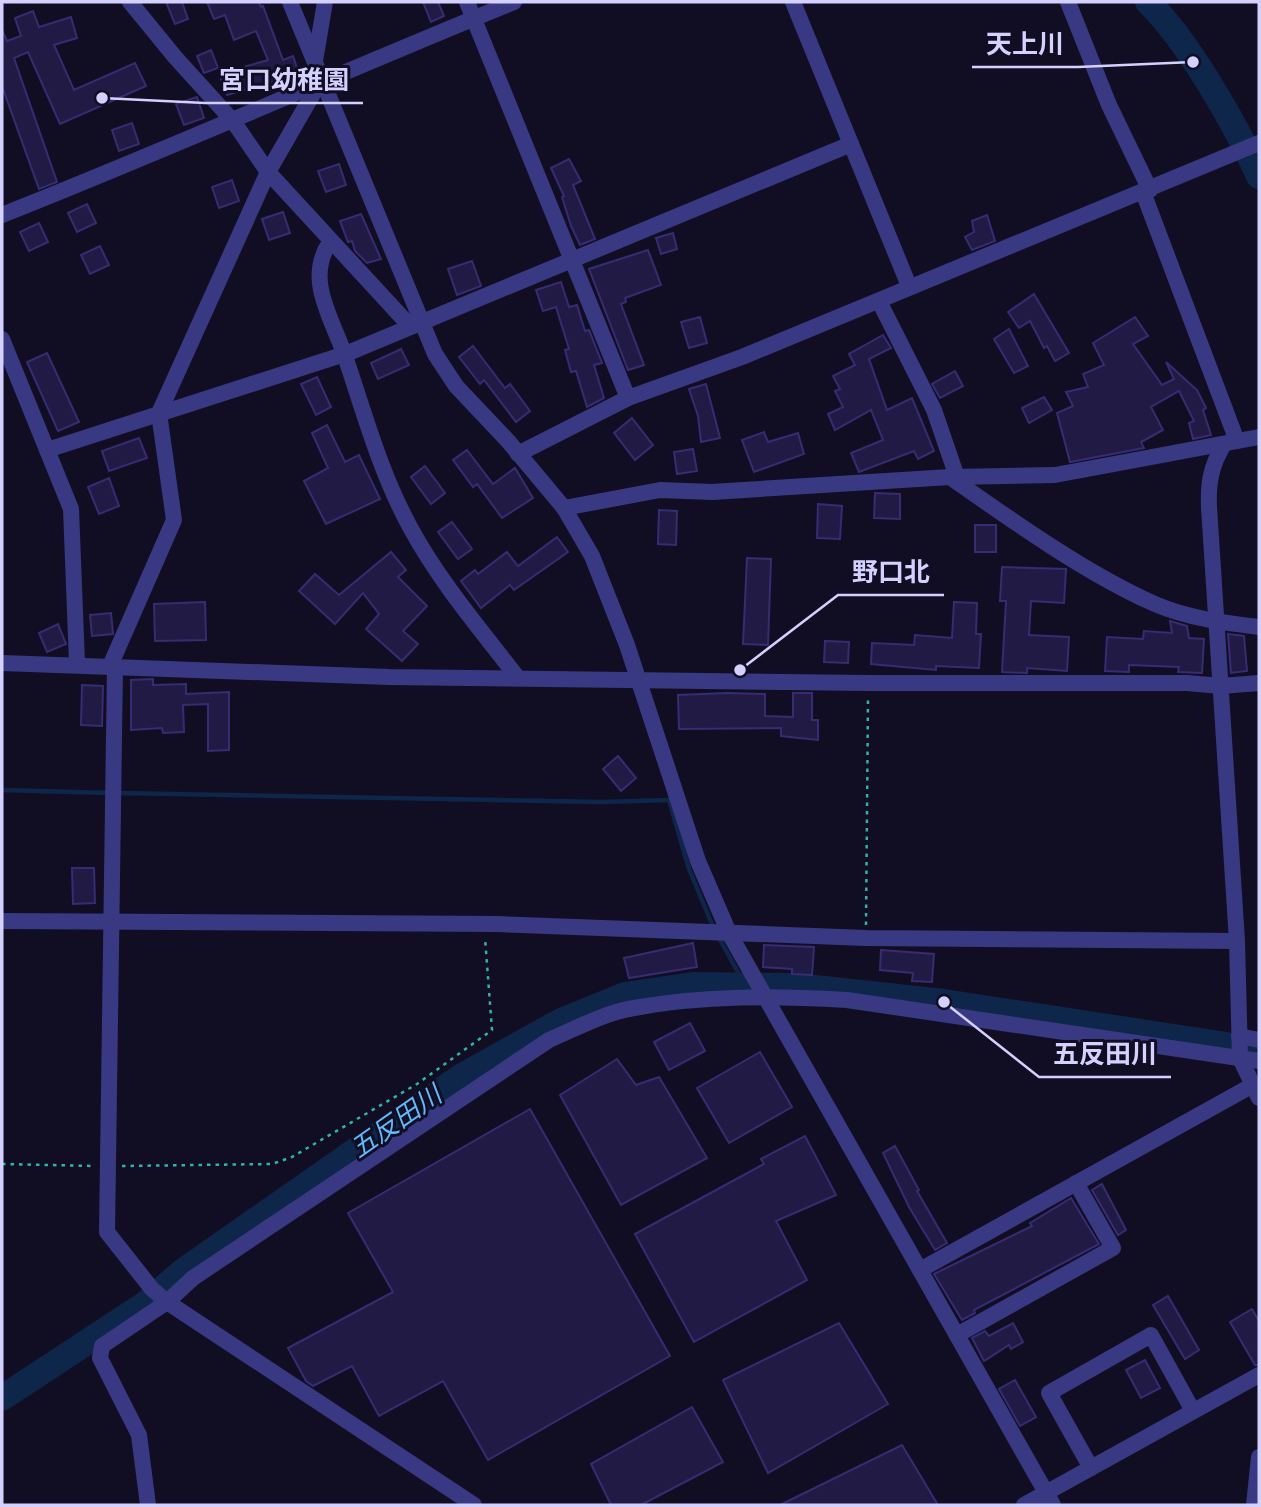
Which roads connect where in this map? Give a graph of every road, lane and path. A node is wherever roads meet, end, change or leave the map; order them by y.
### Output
1 (130, 2) edge
2 (290, 2) edge
3 (325, 2) edge
4 (467, 2) edge
5 (514, 2) edge
6 (793, 2) edge
7 (1068, 2) edge
8 (474, 18) junction
9 (314, 64) junction
10 (321, 80) junction
11 (233, 121) junction
12 (851, 144) junction
13 (1250, 146) edge
14 (268, 173) junction
15 (1147, 191) junction
16 (2, 215) edge
17 (330, 243) junction
18 (572, 259) junction
19 (909, 286) junction
20 (879, 300) junction
21 (415, 324) junction
22 (3, 349) edge
23 (344, 354) junction
24 (628, 398) junction
25 (159, 413) junction
26 (1259, 437) edge
27 (1230, 442) junction
28 (47, 450) junction
29 (518, 454) junction
30 (954, 477) junction
31 (564, 508) junction
32 (1217, 621) junction
33 (1259, 626) edge
34 (2, 663) edge
35 (77, 663) junction
36 (112, 666) junction
37 (519, 678) junction
38 (637, 679) junction
39 (868, 683) junction
40 (1259, 683) edge
41 (1221, 686) junction
42 (2, 921) edge
43 (112, 924) junction
44 (484, 924) junction
45 (721, 933) junction
46 (866, 938) junction
47 (1237, 941) junction
48 (758, 988) junction
49 (1239, 1037) junction
50 (1259, 1040) edge
51 (1240, 1058) junction
52 (1259, 1061) edge
53 (1256, 1092) edge
54 (2, 1164) edge
55 (108, 1166) junction
56 (1076, 1183) junction
57 (920, 1270) junction
58 (167, 1302) junction
59 (957, 1335) junction
60 (1259, 1375) edge
61 (1194, 1411) junction
62 (1259, 1457) edge
63 (1091, 1468) junction
64 (1049, 1499) edge
65 (148, 1505) edge
66 (474, 1505) edge
67 (1024, 1505) edge
68 (1254, 1505) edge

1 - 11 street
2 - 9 street
3 - 9 street
4 - 8 street
5 - 8 street
6 - 12 street
7 - 15 street
8 - 10 street
8 - 18 street
9 - 10 street
10 - 11 street
10 - 14 street
10 - 21 street
11 - 14 street
11 - 16 street
12 - 18 street
12 - 19 street
13 - 15 street
14 - 17 street
14 - 25 street
15 - 19 street
15 - 27 street
17 - 21 street
17 - 23 street
18 - 21 street
18 - 24 street
19 - 20 street
20 - 24 street
20 - 30 street
21 - 23 street
21 - 29 street
22 - 28 street
23 - 25 street
23 - 37 street
24 - 29 street
25 - 28 street
25 - 36 street
26 - 27 street
27 - 30 street
27 - 32 street
28 - 35 street
29 - 31 street
30 - 31 street
30 - 32 street
31 - 38 street
32 - 33 street
32 - 41 street
34 - 35 street
35 - 36 street
36 - 37 street
36 - 43 street
37 - 38 street
38 - 39 street
38 - 45 street
39 - 41 street
39 - 46 path
40 - 41 street
41 - 47 street
42 - 43 street
43 - 44 street
43 - 55 street
44 - 45 street
44 - 55 path
45 - 46 street
45 - 48 street
46 - 47 street
47 - 49 street
48 - 51 street
48 - 57 street
48 - 58 street
49 - 50 street
49 - 51 street
51 - 52 street
51 - 53 street
53 - 56 street
54 - 55 path
55 - 58 street
56 - 57 street
56 - 59 street
57 - 59 street
58 - 65 street
58 - 66 street
59 - 64 street
60 - 61 street
61 - 63 street
61 - 63 street
62 - 68 street
63 - 64 street
64 - 67 street

